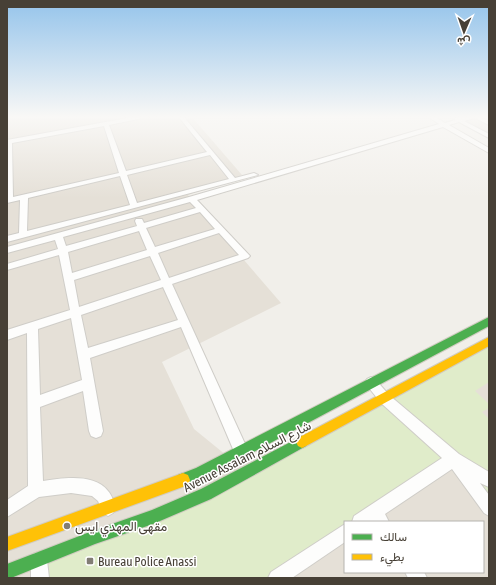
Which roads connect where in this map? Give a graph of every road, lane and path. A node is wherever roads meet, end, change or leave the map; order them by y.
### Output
1 (8, 143) edge
2 (113, 143) edge
3 (202, 143) edge
4 (380, 143) edge
5 (477, 143) edge
6 (489, 150) edge
7 (211, 154) junction
8 (280, 172) junction
9 (123, 173) junction
10 (232, 179) junction
11 (24, 197) junction
12 (192, 199) junction
13 (8, 201) edge
14 (202, 209) junction
15 (135, 210) junction
16 (142, 227) junction
17 (221, 230) junction
18 (23, 235) junction
19 (58, 236) junction
20 (7, 239) edge
21 (7, 250) edge
22 (63, 251) junction
23 (153, 252) junction
24 (7, 267) edge
25 (68, 278) junction
26 (166, 282) junction
27 (75, 312) junction
28 (489, 321) edge
29 (184, 322) junction
30 (32, 327) junction
31 (7, 335) edge
32 (489, 341) edge
33 (84, 355) junction
34 (89, 383) junction
35 (371, 383) junction
36 (385, 398) junction
37 (34, 403) junction
38 (96, 431) dead end
39 (241, 451) junction
40 (454, 458) junction
41 (489, 480) edge
42 (36, 490) junction
43 (152, 505) junction
44 (108, 508) junction
45 (489, 508) edge
46 (7, 509) edge
47 (378, 517) edge
48 (364, 521) edge
49 (344, 533) edge
50 (7, 544) edge
51 (39, 560) junction
52 (7, 572) edge
53 (40, 578) edge
54 (277, 578) edge

1 - 13 street
2 - 9 street
3 - 7 street
4 - 8 street
5 - 6 street
7 - 9 street
7 - 10 street
8 - 10 street
8 - 12 street
9 - 11 street
9 - 15 street
10 - 15 street
11 - 13 street
11 - 18 street
12 - 14 street
12 - 15 street
14 - 16 street
14 - 17 street
15 - 16 street
15 - 18 street
15 - 19 street
16 - 22 street
16 - 23 street
17 - 23 street
17 - 26 street
18 - 20 street
19 - 21 street
19 - 22 street
22 - 24 street
22 - 25 street
23 - 25 street
23 - 26 street
25 - 27 street
26 - 27 street
26 - 29 street
27 - 30 street
27 - 33 street
28 - 35 street, Avenue Assalam شارع السلام
29 - 33 street
29 - 39 street
30 - 31 street
30 - 37 street
32 - 36 street, Avenue Assalam شارع السلام
33 - 34 street
34 - 37 street
34 - 38 street
35 - 36 street
35 - 39 street, Avenue Assalam شارع السلام
36 - 40 street
36 - 43 street, Avenue Assalam شارع السلام
37 - 42 street
39 - 43 street, Avenue Assalam شارع السلام
40 - 41 street
40 - 45 street
40 - 47 street
42 - 44 street
42 - 46 street
43 - 44 street, Avenue Assalam شارع السلام
43 - 51 street, Avenue Assalam شارع السلام
44 - 50 street, Avenue Assalam شارع السلام
47 - 48 street
49 - 54 street
51 - 52 street, Avenue Assalam شارع السلام
51 - 53 street

